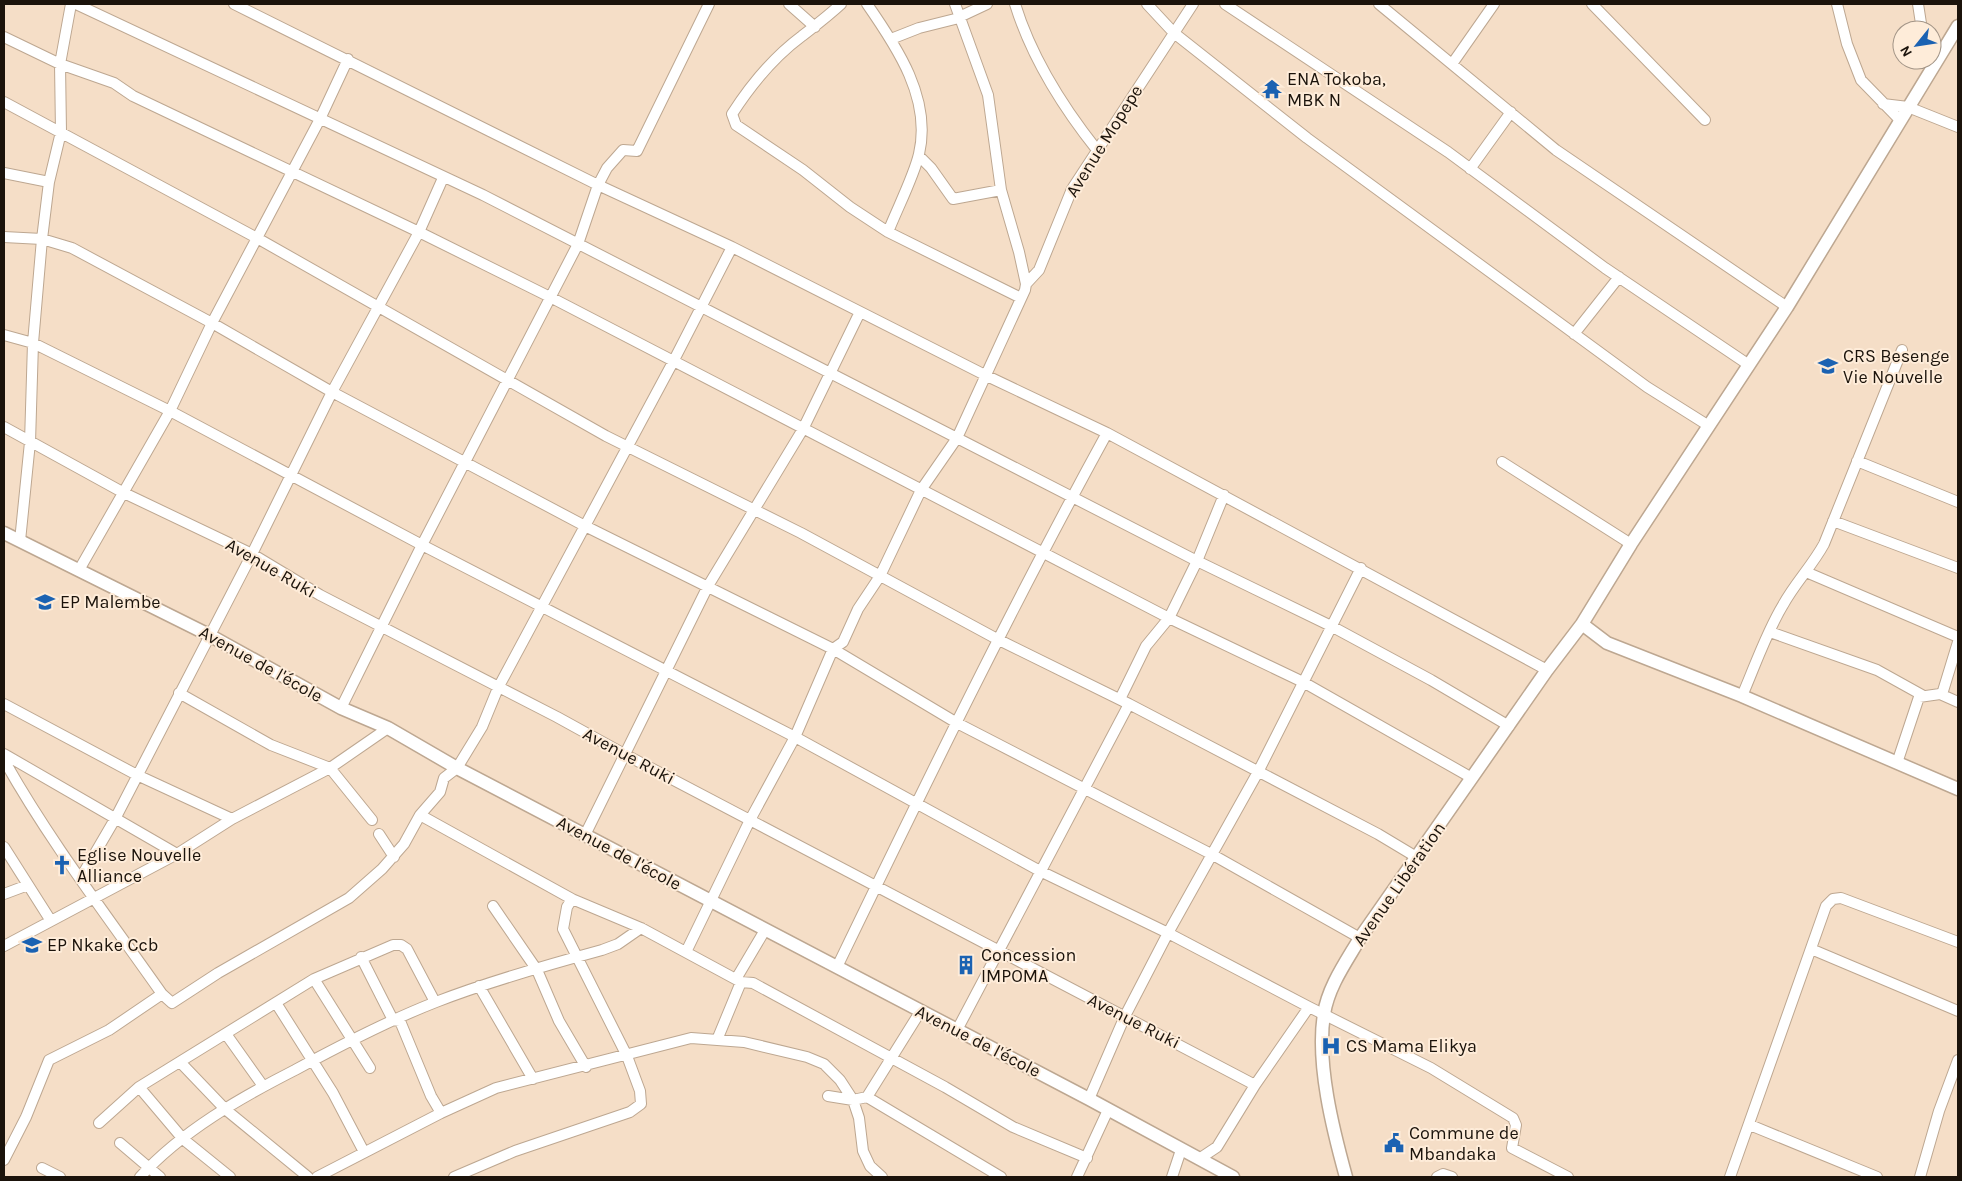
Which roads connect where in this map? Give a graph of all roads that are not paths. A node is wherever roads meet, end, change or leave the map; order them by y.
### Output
1 (71, 4) edge
2 (76, 4) edge
3 (234, 4) edge
4 (709, 4) edge
5 (789, 4) edge
6 (841, 4) edge
7 (867, 4) edge
8 (955, 4) edge
9 (987, 4) edge
10 (1015, 4) edge
11 (1147, 4) edge
12 (1193, 4) edge
13 (1225, 4) edge
14 (1379, 4) edge
15 (1494, 4) edge
16 (1592, 4) edge
17 (1837, 4) edge
18 (1918, 4) edge
19 (958, 16) junction
20 (1920, 20) edge
21 (1958, 26) edge
22 (815, 27) junction
23 (1174, 33) junction
24 (4, 37) edge
25 (891, 39) junction
26 (1942, 47) edge
27 (348, 59) junction
28 (60, 64) junction
29 (1452, 64) junction
30 (1928, 70) edge
31 (4, 102) edge
32 (1883, 104) junction
33 (1908, 107) junction
34 (1511, 112) junction
35 (320, 119) junction
36 (1705, 120) dead end
37 (1900, 120) junction
38 (1958, 127) edge
39 (61, 132) junction
40 (1097, 150) junction
41 (919, 156) junction
42 (1470, 169) junction
43 (4, 172) edge
44 (290, 173) junction
45 (443, 178) junction
46 (49, 182) junction
47 (598, 185) junction
48 (1001, 190) junction
49 (419, 232) junction
50 (888, 232) junction
51 (4, 237) edge
52 (257, 238) junction
53 (42, 239) junction
54 (578, 244) junction
55 (732, 247) junction
56 (1619, 278) junction
57 (1026, 284) junction
58 (550, 297) junction
59 (1021, 298) junction
60 (379, 307) junction
61 (702, 307) junction
62 (1787, 307) junction
63 (860, 312) junction
64 (212, 323) junction
65 (1574, 334) junction
66 (4, 335) edge
67 (33, 343) junction
68 (1902, 350) dead end
69 (673, 362) junction
70 (1749, 365) junction
71 (830, 372) junction
72 (987, 376) junction
73 (508, 379) junction
74 (332, 392) junction
75 (170, 411) junction
76 (1709, 426) junction
77 (4, 427) edge
78 (803, 429) junction
79 (1107, 433) junction
80 (957, 438) junction
81 (30, 442) junction
82 (627, 446) junction
83 (1857, 461) junction
84 (466, 462) junction
85 (1502, 462) dead end
86 (291, 474) junction
87 (921, 490) junction
88 (124, 493) junction
89 (1224, 495) junction
90 (1072, 497) junction
91 (1958, 502) edge
92 (753, 508) junction
93 (1834, 521) junction
94 (585, 526) junction
95 (4, 533) edge
96 (20, 541) junction
97 (1631, 544) junction
98 (422, 545) junction
99 (1042, 551) junction
100 (252, 554) junction
101 (1197, 561) junction
102 (1361, 568) junction
103 (1958, 568) edge
104 (80, 570) junction
105 (1806, 572) junction
106 (880, 576) junction
107 (708, 586) junction
108 (543, 605) junction
109 (1169, 618) junction
110 (1582, 624) junction
111 (1331, 626) junction
112 (382, 628) junction
113 (1770, 632) junction
114 (209, 635) junction
115 (1958, 637) edge
116 (997, 640) junction
117 (1958, 642) edge
118 (833, 649) junction
119 (667, 670) junction
120 (1547, 670) junction
121 (1303, 682) junction
122 (498, 688) junction
123 (179, 693) junction
124 (1940, 694) junction
125 (1922, 695) junction
126 (1742, 696) junction
127 (1125, 702) junction
128 (1958, 702) edge
129 (4, 704) edge
130 (341, 708) junction
131 (957, 722) junction
132 (1509, 726) junction
133 (388, 728) junction
134 (794, 737) junction
135 (4, 754) edge
136 (626, 755) junction
137 (4, 760) edge
138 (1898, 763) junction
139 (330, 768) junction
140 (457, 768) junction
141 (1258, 772) junction
142 (136, 775) junction
143 (1472, 778) junction
144 (1084, 787) junction
145 (1958, 789) edge
146 (917, 803) junction
147 (420, 816) junction
148 (115, 819) junction
149 (232, 819) junction
150 (372, 820) dead end
151 (750, 820) junction
152 (379, 834) dead end
153 (584, 835) junction
154 (4, 847) edge
155 (177, 854) junction
156 (1213, 855) junction
157 (394, 857) junction
158 (1418, 858) junction
159 (1040, 870) junction
160 (80, 879) junction
161 (28, 884) junction
162 (876, 886) junction
163 (4, 894) edge
164 (94, 896) junction
165 (572, 899) junction
166 (712, 902) junction
167 (493, 906) dead end
168 (51, 921) junction
169 (641, 928) junction
170 (765, 930) junction
171 (1168, 933) junction
172 (1360, 938) junction
173 (1958, 942) edge
174 (4, 946) edge
175 (1811, 949) junction
176 (686, 952) junction
177 (998, 952) junction
178 (361, 957) junction
179 (578, 957) junction
180 (837, 967) junction
181 (537, 970) junction
182 (314, 979) junction
183 (738, 981) junction
184 (479, 986) junction
185 (162, 994) junction
186 (435, 1002) junction
187 (276, 1003) junction
188 (1309, 1008) junction
189 (1958, 1011) edge
190 (920, 1012) junction
191 (1324, 1015) junction
192 (1125, 1016) junction
193 (393, 1020) junction
194 (957, 1030) junction
195 (226, 1034) junction
196 (352, 1039) junction
197 (717, 1040) junction
198 (626, 1056) junction
199 (892, 1058) junction
200 (1958, 1060) edge
201 (312, 1061) junction
202 (180, 1062) junction
203 (586, 1066) junction
204 (370, 1068) dead end
205 (533, 1079) junction
206 (1255, 1085) junction
207 (263, 1086) junction
208 (139, 1087) junction
209 (828, 1096) dead end
210 (867, 1097) junction
211 (1089, 1099) junction
212 (853, 1100) junction
213 (225, 1109) junction
214 (1108, 1110) junction
215 (441, 1113) junction
216 (98, 1123) dead end
217 (1750, 1125) junction
218 (183, 1139) junction
219 (120, 1143) dead end
220 (1217, 1147) junction
221 (1181, 1150) junction
222 (364, 1152) junction
223 (1087, 1158) junction
224 (1199, 1158) junction
225 (4, 1160) edge
226 (149, 1167) junction
227 (1216, 1167) junction
228 (42, 1168) dead end
229 (870, 1172) edge
230 (60, 1177) edge
231 (140, 1177) edge
232 (160, 1177) edge
233 (230, 1177) edge
234 (308, 1177) edge
235 (317, 1177) edge
236 (454, 1177) edge
237 (882, 1177) edge
238 (1002, 1177) edge
239 (1077, 1177) edge
240 (1172, 1177) edge
241 (1233, 1177) edge
242 (1346, 1177) edge
243 (1438, 1177) edge
244 (1452, 1177) edge
245 (1568, 1177) edge
246 (1730, 1177) edge
247 (1877, 1177) edge
248 (1920, 1177) edge

1 - 28 street
2 - 35 street
3 - 27 street
4 - 47 street
5 - 22 street
6 - 22 street
7 - 25 street
8 - 19 street
9 - 19 street
10 - 40 street
11 - 23 street
12 - 23 street, Avenue Mopepe
13 - 42 street
14 - 29 street
15 - 29 street
16 - 36 street
17 - 32 street
18 - 20 street
19 - 25 street
19 - 48 street
21 - 26 street, Avenue Libération
22 - 50 street
23 - 40 street, Avenue Mopepe
23 - 65 street
24 - 28 street
25 - 41 street
27 - 35 street
27 - 47 street
28 - 39 street
28 - 44 street
29 - 34 street
30 - 33 street, Avenue Libération
31 - 39 street
32 - 33 street
32 - 37 street
33 - 37 street, Avenue Libération
33 - 38 street
34 - 42 street
34 - 62 street
35 - 44 street
35 - 45 street
37 - 62 street, Avenue Libération
39 - 46 street
39 - 52 street
40 - 57 street, Avenue Mopepe
41 - 48 street
41 - 50 street
42 - 56 street
43 - 46 street
44 - 49 street
44 - 52 street
45 - 49 street
45 - 54 street
46 - 53 street
47 - 54 street
47 - 55 street
48 - 57 street
49 - 58 street
49 - 60 street
50 - 59 street
51 - 53 street
52 - 60 street
52 - 64 street
53 - 64 street
53 - 67 street
54 - 58 street
54 - 61 street
55 - 61 street
55 - 63 street
56 - 65 street
56 - 70 street
57 - 59 street, Avenue Mopepe
58 - 69 street
58 - 73 street
59 - 72 street, Avenue Mopepe
60 - 73 street
60 - 74 street
61 - 69 street
61 - 71 street
62 - 70 street, Avenue Libération
63 - 71 street
63 - 72 street
64 - 74 street
64 - 75 street
65 - 76 street
66 - 67 street
67 - 75 street
67 - 81 street
68 - 83 street
69 - 78 street
69 - 82 street
70 - 76 street, Avenue Libération
71 - 78 street
71 - 80 street
72 - 79 street
72 - 80 street, Avenue Mopepe
73 - 82 street
73 - 84 street
74 - 84 street
74 - 86 street
75 - 86 street
75 - 88 street
76 - 97 street, Avenue Libération
77 - 81 street, Avenue Ruki
78 - 87 street
78 - 92 street
79 - 89 street
79 - 90 street
80 - 87 street, Avenue Mopepe
80 - 90 street
81 - 88 street, Avenue Ruki
81 - 96 street
82 - 92 street
82 - 94 street
83 - 91 street
83 - 93 street
84 - 94 street
84 - 98 street
85 - 97 street
86 - 98 street
86 - 100 street
87 - 99 street
87 - 106 street, Avenue Mopepe
88 - 100 street, Avenue Ruki
88 - 104 street
89 - 101 street
89 - 102 street
90 - 99 street
90 - 101 street
92 - 106 street
92 - 107 street
93 - 103 street
93 - 105 street
94 - 107 street
94 - 108 street
95 - 96 street, Avenue de l'école
96 - 104 street, Avenue de l'école
97 - 110 street, Avenue Libération
98 - 108 street
98 - 112 street
99 - 109 street
99 - 116 street
100 - 112 street, Avenue Ruki
100 - 114 street
101 - 109 street
101 - 111 street
102 - 111 street
102 - 120 street
104 - 114 street, Avenue de l'école
105 - 113 street
105 - 115 street
106 - 116 street
106 - 118 street, Avenue Mopepe
107 - 118 street
107 - 119 street
108 - 119 street
108 - 122 street
109 - 121 street
109 - 127 street
110 - 120 street, Avenue Libération
110 - 126 street
111 - 121 street
111 - 132 street
112 - 122 street, Avenue Ruki
112 - 130 street
113 - 125 street
113 - 126 street
114 - 123 street
114 - 130 street, Avenue de l'école
116 - 127 street
116 - 131 street
117 - 124 street
118 - 131 street
118 - 134 street, Avenue Mopepe
119 - 134 street
119 - 136 street
120 - 132 street, Avenue Libération
121 - 141 street
121 - 143 street
122 - 136 street, Avenue Ruki
122 - 140 street
123 - 139 street
123 - 142 street
124 - 125 street
124 - 128 street
125 - 138 street
126 - 138 street
127 - 141 street
127 - 144 street
129 - 142 street
130 - 133 street, Avenue de l'école
131 - 144 street
131 - 146 street
132 - 143 street, Avenue Libération
133 - 139 street
133 - 140 street, Avenue de l'école
134 - 146 street
134 - 151 street, Avenue Mopepe
135 - 148 street
136 - 151 street, Avenue Ruki
136 - 153 street
137 - 160 street
138 - 145 street
139 - 149 street
139 - 150 street
140 - 147 street
140 - 153 street, Avenue de l'école
141 - 156 street
141 - 158 street
142 - 148 street
142 - 149 street
143 - 158 street, Avenue Libération
144 - 156 street
144 - 159 street
146 - 159 street
146 - 162 street
147 - 157 street
147 - 165 street
148 - 155 street
148 - 160 street
149 - 155 street
151 - 162 street, Avenue Ruki
151 - 166 street, Avenue Mopepe
152 - 157 street
153 - 166 street, Avenue de l'école
154 - 161 street
155 - 164 street
156 - 171 street
156 - 172 street
157 - 185 street
158 - 172 street, Avenue Libération
159 - 171 street
159 - 177 street
160 - 164 street
161 - 163 street
161 - 168 street
162 - 177 street, Avenue Ruki
162 - 180 street
164 - 168 street
164 - 185 street
165 - 169 street
165 - 179 street
166 - 170 street, Avenue de l'école
166 - 176 street, Avenue Mopepe
167 - 181 street
168 - 174 street
169 - 176 street
169 - 179 street
170 - 180 street, Avenue de l'école
170 - 183 street
171 - 188 street
171 - 192 street
172 - 191 street, Avenue Libération
173 - 175 street
175 - 189 street
175 - 217 street
176 - 183 street
177 - 192 street, Avenue Ruki
177 - 194 street
178 - 182 street
178 - 186 street
178 - 193 street
179 - 181 street
179 - 198 street
180 - 190 street, Avenue de l'école
181 - 184 street
181 - 203 street
182 - 187 street
182 - 196 street
183 - 197 street
183 - 199 street
184 - 186 street
184 - 205 street
185 - 225 street
186 - 193 street
187 - 195 street
187 - 201 street
188 - 191 street
188 - 206 street
190 - 194 street, Avenue de l'école
190 - 199 street
191 - 242 street, Avenue Libération
191 - 245 street
192 - 206 street, Avenue Ruki
192 - 211 street
193 - 196 street
193 - 215 street
194 - 211 street, Avenue de l'école
195 - 202 street
195 - 207 street
196 - 201 street
196 - 204 street
197 - 198 street
197 - 212 street
198 - 203 street
198 - 236 street
199 - 210 street
199 - 223 street
200 - 248 street
201 - 207 street
201 - 222 street
202 - 208 street
202 - 213 street
203 - 205 street
205 - 215 street
206 - 220 street
207 - 213 street
208 - 216 street
208 - 218 street
209 - 212 street
210 - 212 street
210 - 238 street
211 - 214 street, Avenue de l'école
212 - 229 street
213 - 218 street
213 - 234 street
214 - 221 street, Avenue de l'école
214 - 223 street
215 - 222 street
217 - 246 street
217 - 247 street
218 - 226 street
218 - 233 street
219 - 226 street
220 - 224 street
220 - 227 street
221 - 224 street, Avenue de l'école
221 - 240 street
222 - 235 street
223 - 239 street
224 - 227 street, Avenue de l'école
226 - 231 street
226 - 232 street
227 - 241 street, Avenue de l'école
228 - 230 street
229 - 237 street
243 - 244 street

